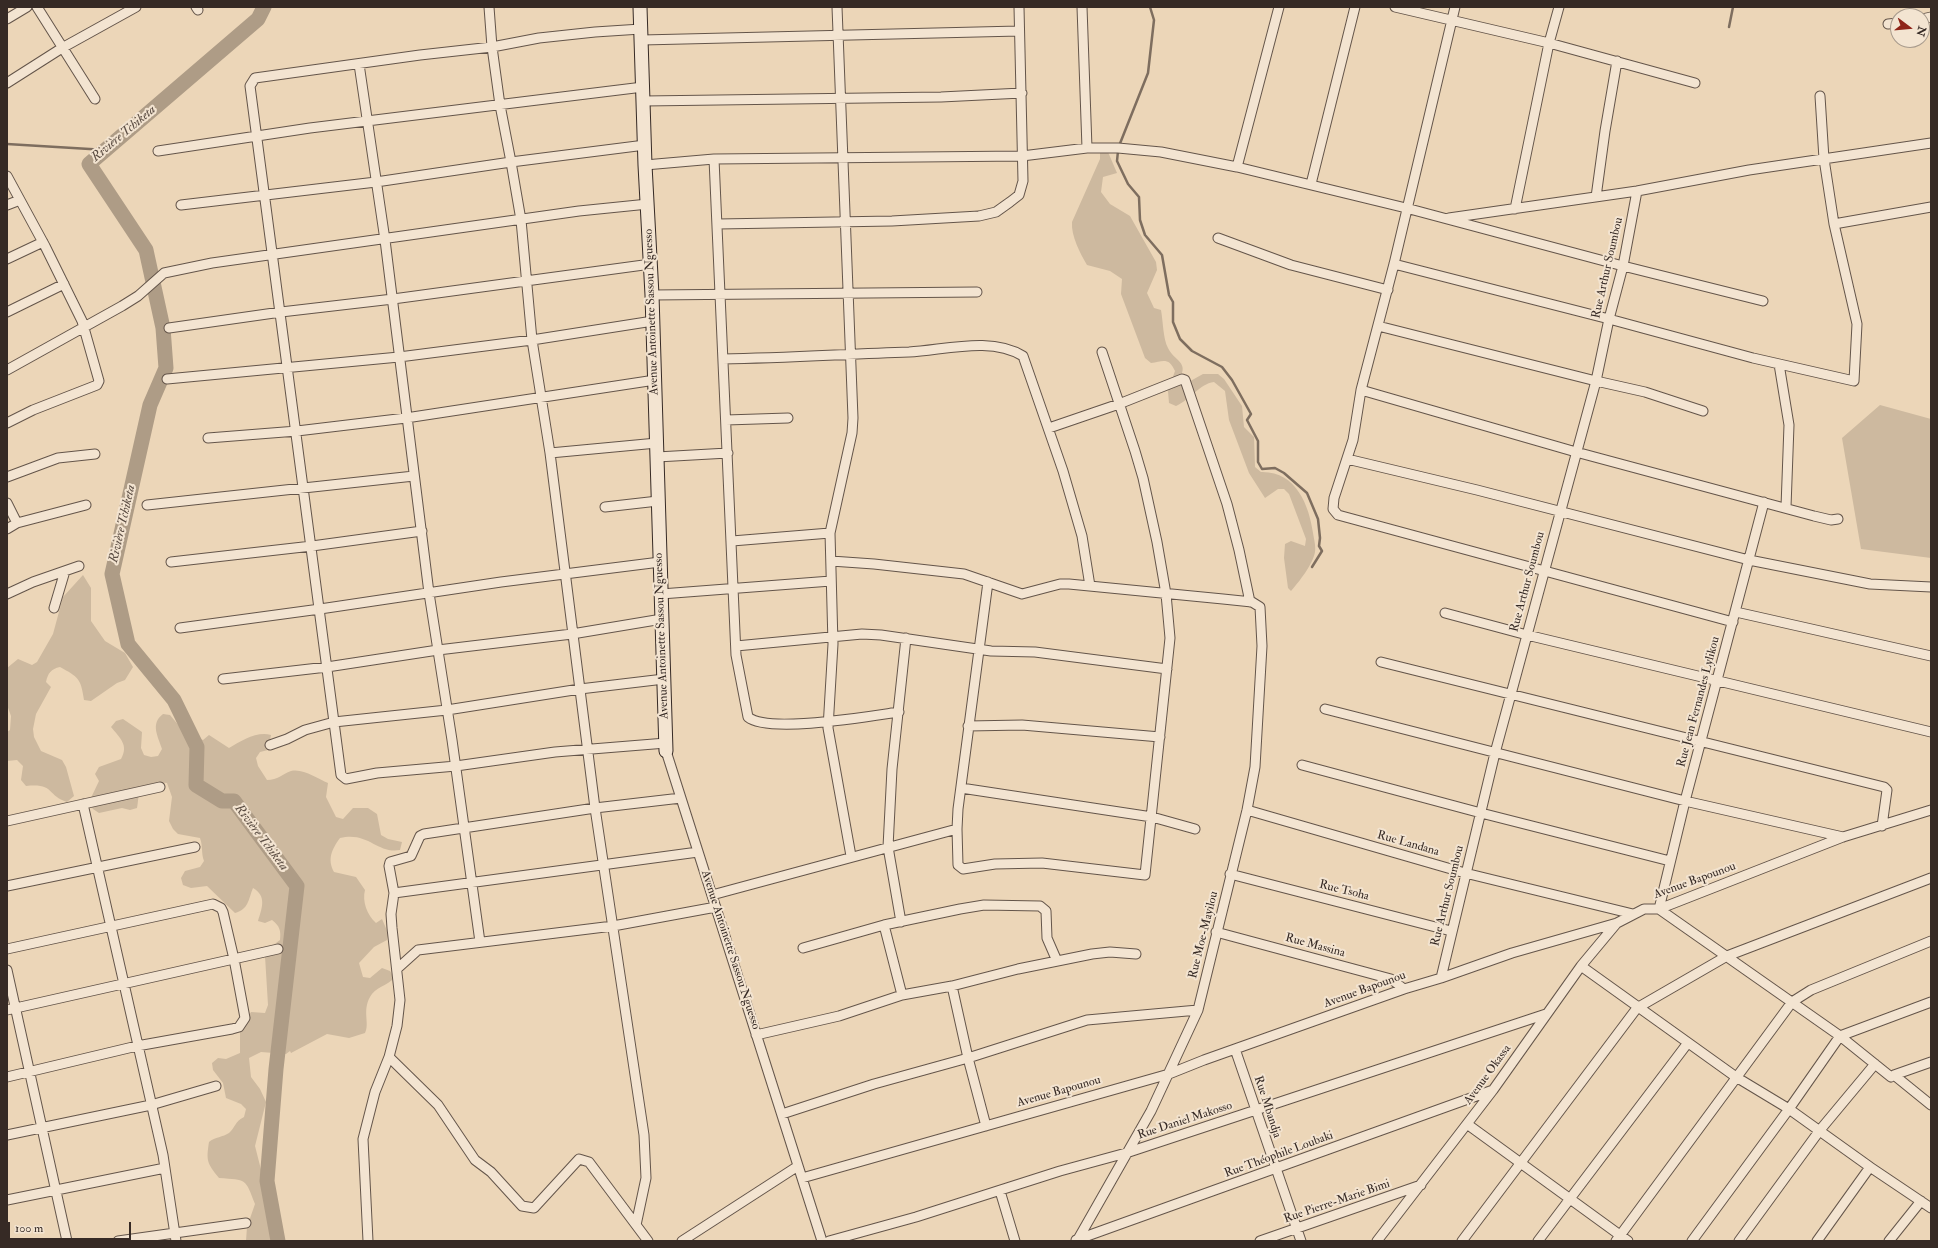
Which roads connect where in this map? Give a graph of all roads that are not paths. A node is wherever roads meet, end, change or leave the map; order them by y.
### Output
1 (27, 7) edge
2 (37, 7) edge
3 (136, 7) edge
4 (489, 7) edge
5 (640, 7) edge
6 (837, 7) edge
7 (1019, 7) edge
8 (1082, 7) edge
9 (1279, 7) edge
10 (1355, 7) edge
11 (1395, 7) edge
12 (1455, 7) edge
13 (1559, 7) edge
14 (7, 19) edge
15 (1451, 20) junction
16 (1019, 31) junction
17 (641, 34) junction
18 (840, 35) junction
19 (1549, 42) junction
20 (492, 47) junction
21 (62, 48) junction
22 (1617, 61) junction
23 (359, 64) junction
24 (7, 83) edge
25 (1695, 83) dead end
26 (643, 87) junction
27 (1022, 93) junction
28 (1820, 96) dead end
29 (841, 97) junction
30 (95, 99) dead end
31 (644, 101) junction
32 (500, 105) junction
33 (368, 122) junction
34 (256, 137) junction
35 (1931, 143) edge
36 (645, 145) junction
37 (1087, 148) junction
38 (158, 151) dead end
39 (1022, 156) junction
40 (843, 158) junction
41 (714, 159) junction
42 (1824, 159) junction
43 (511, 162) junction
44 (645, 164) junction
45 (1237, 167) junction
46 (7, 176) edge
47 (376, 182) junction
48 (1311, 184) junction
49 (1637, 191) junction
50 (263, 197) junction
51 (1596, 197) junction
52 (20, 200) junction
53 (648, 204) junction
54 (7, 205) edge
55 (181, 205) dead end
56 (1931, 207) edge
57 (1406, 208) junction
58 (1515, 209) junction
59 (1443, 219) junction
60 (521, 220) junction
61 (845, 222) junction
62 (718, 224) junction
63 (1834, 224) junction
64 (1218, 238) dead end
65 (385, 240) junction
66 (43, 242) junction
67 (273, 255) junction
68 (7, 259) edge
69 (651, 264) junction
70 (1394, 264) junction
71 (1623, 266) junction
72 (525, 280) junction
73 (64, 284) junction
74 (1388, 290) junction
75 (976, 292) dead end
76 (847, 293) junction
77 (721, 294) junction
78 (652, 295) junction
79 (393, 300) junction
80 (1763, 301) dead end
81 (7, 312) edge
82 (281, 312) junction
83 (1609, 319) junction
84 (653, 321) junction
85 (83, 326) junction
86 (1378, 326) junction
87 (168, 328) dead end
88 (532, 340) junction
89 (1102, 352) dead end
90 (850, 354) junction
91 (399, 357) junction
92 (723, 360) junction
93 (1779, 364) junction
94 (288, 368) junction
95 (7, 370) edge
96 (168, 379) dead end
97 (655, 380) junction
98 (1596, 381) junction
99 (1361, 390) junction
100 (541, 398) junction
101 (1119, 404) junction
102 (1703, 411) dead end
103 (406, 418) junction
104 (788, 418) dead end
105 (726, 420) junction
106 (7, 423) edge
107 (1049, 428) junction
108 (297, 431) junction
109 (208, 438) dead end
110 (657, 443) junction
111 (1576, 452) junction
112 (550, 453) junction
113 (728, 453) junction
114 (95, 454) dead end
115 (657, 457) junction
116 (1347, 459) junction
117 (414, 476) junction
118 (7, 477) edge
119 (305, 488) junction
120 (658, 501) junction
121 (1764, 502) junction
122 (7, 503) edge
123 (86, 505) dead end
124 (147, 505) dead end
125 (605, 507) dead end
126 (1786, 507) junction
127 (1559, 511) junction
128 (1838, 519) dead end
129 (17, 523) junction
130 (7, 529) edge
131 (422, 531) junction
132 (830, 533) junction
133 (732, 541) junction
134 (312, 546) junction
135 (1749, 560) junction
136 (831, 561) junction
137 (171, 562) dead end
138 (660, 562) junction
139 (79, 566) dead end
140 (65, 570) junction
141 (1543, 572) junction
142 (564, 574) junction
143 (831, 581) junction
144 (988, 582) junction
145 (1090, 586) junction
146 (1931, 587) edge
147 (733, 589) junction
148 (430, 593) junction
149 (7, 594) edge
150 (661, 594) junction
151 (1166, 594) junction
152 (1250, 602) junction
153 (54, 608) dead end
154 (320, 609) junction
155 (1736, 612) junction
156 (1445, 613) dead end
157 (662, 619) junction
158 (1733, 622) junction
159 (180, 628) dead end
160 (572, 634) junction
161 (1527, 635) junction
162 (833, 636) junction
163 (906, 638) junction
164 (736, 646) junction
165 (978, 649) junction
166 (438, 650) junction
167 (1931, 656) edge
168 (1381, 662) dead end
169 (327, 667) junction
170 (1167, 669) junction
171 (223, 679) dead end
172 (664, 679) junction
173 (1718, 680) junction
174 (580, 689) junction
175 (1511, 694) junction
176 (1325, 709) dead end
177 (447, 710) junction
178 (899, 712) junction
179 (334, 722) junction
180 (828, 722) junction
181 (968, 726) junction
182 (1931, 732) edge
183 (1160, 737) junction
184 (1701, 742) junction
185 (270, 745) dead end
186 (666, 747) junction
187 (588, 750) junction
188 (1495, 753) junction
189 (1302, 765) dead end
190 (456, 766) junction
191 (160, 787) dead end
192 (961, 788) junction
193 (681, 798) junction
194 (1685, 801) junction
195 (83, 804) junction
196 (595, 808) junction
197 (1247, 810) junction
198 (1931, 810) edge
199 (1481, 813) junction
200 (1152, 817) junction
201 (7, 821) edge
202 (1882, 826) junction
203 (464, 829) junction
204 (957, 829) junction
205 (1195, 829) dead end
206 (1843, 837) junction
207 (195, 847) dead end
208 (888, 847) junction
209 (698, 852) junction
210 (851, 856) junction
211 (1670, 860) junction
212 (604, 866) junction
213 (97, 867) junction
214 (1465, 873) junction
215 (1230, 874) junction
216 (1931, 878) edge
217 (471, 882) junction
218 (7, 886) edge
219 (394, 893) junction
220 (712, 894) junction
221 (716, 907) junction
222 (1659, 909) junction
223 (1633, 914) junction
224 (901, 922) junction
225 (1617, 923) junction
226 (884, 925) junction
227 (613, 926) junction
228 (110, 927) junction
229 (1451, 931) junction
230 (1216, 932) junction
231 (1931, 941) edge
232 (480, 942) junction
233 (803, 948) dead end
234 (7, 949) edge
235 (278, 949) dead end
236 (1136, 954) dead end
237 (1727, 956) junction
238 (234, 959) junction
239 (1057, 961) junction
240 (1581, 966) junction
241 (398, 968) junction
242 (7, 970) edge
243 (1441, 978) junction
244 (123, 985) junction
245 (952, 986) junction
246 (1404, 989) junction
247 (902, 994) junction
248 (1792, 1002) junction
249 (1931, 1002) edge
250 (1637, 1008) junction
251 (11, 1010) edge
252 (1198, 1010) junction
253 (1546, 1014) junction
254 (756, 1035) junction
255 (1840, 1036) junction
256 (1687, 1044) junction
257 (137, 1046) junction
258 (1235, 1049) junction
259 (389, 1057) junction
260 (968, 1058) junction
261 (1931, 1062) edge
262 (1875, 1064) junction
263 (30, 1072) junction
264 (1169, 1074) junction
265 (1894, 1075) junction
266 (7, 1077) edge
267 (1736, 1077) junction
268 (216, 1086) dead end
269 (1493, 1090) junction
270 (1931, 1105) edge
271 (151, 1106) junction
272 (1789, 1109) junction
273 (1256, 1110) junction
274 (782, 1114) junction
275 (1467, 1124) junction
276 (986, 1126) junction
277 (42, 1128) junction
278 (1820, 1130) junction
279 (7, 1135) edge
280 (1126, 1154) junction
281 (1519, 1164) junction
282 (798, 1166) junction
283 (1870, 1167) junction
284 (165, 1168) junction
285 (1275, 1169) junction
286 (802, 1178) junction
287 (1421, 1184) junction
288 (55, 1189) junction
289 (1000, 1190) junction
290 (7, 1200) edge
291 (1569, 1200) junction
292 (1921, 1201) junction
293 (1931, 1208) edge
294 (246, 1223) dead end
295 (636, 1225) junction
296 (1296, 1229) junction
297 (175, 1237) edge
298 (1621, 1239) edge
299 (66, 1241) edge
300 (118, 1241) edge
301 (368, 1241) edge
302 (648, 1241) edge
303 (682, 1241) edge
304 (822, 1241) edge
305 (829, 1241) edge
306 (1016, 1241) edge
307 (1076, 1241) edge
308 (1260, 1241) edge
309 (1301, 1241) edge
310 (1377, 1241) edge
311 (1462, 1241) edge
312 (1538, 1241) edge
313 (1692, 1241) edge
314 (1739, 1241) edge
315 (1817, 1241) edge
316 (1889, 1241) edge

1 - 14 street
2 - 21 street
3 - 21 street
4 - 20 street
5 - 17 street, Avenue Antoinette Sassou Nguesso
6 - 18 street
7 - 16 street
8 - 37 street
9 - 45 street
10 - 48 street
11 - 15 street
12 - 15 street
13 - 19 street
15 - 19 street
15 - 57 street
16 - 18 street
16 - 27 street
17 - 18 street
17 - 20 street
17 - 26 street, Avenue Antoinette Sassou Nguesso
18 - 29 street
19 - 22 street
19 - 58 street
20 - 23 street
20 - 32 street
21 - 24 street
21 - 30 street
22 - 25 street
22 - 51 street
23 - 33 street
23 - 34 street
26 - 31 street, Avenue Antoinette Sassou Nguesso
26 - 32 street
27 - 29 street
27 - 39 street
28 - 42 street
29 - 31 street
29 - 40 street
31 - 36 street, Avenue Antoinette Sassou Nguesso
32 - 33 street
32 - 43 street
33 - 34 street
33 - 47 street
34 - 38 street
34 - 50 street
35 - 42 street
36 - 43 street
36 - 44 street, Avenue Antoinette Sassou Nguesso
37 - 39 street
37 - 45 street
39 - 40 street
39 - 61 street
40 - 41 street
40 - 61 street
41 - 44 street
41 - 62 street
42 - 49 street
42 - 63 street
43 - 47 street
43 - 60 street
44 - 53 street, Avenue Antoinette Sassou Nguesso
45 - 48 street
46 - 52 street
47 - 50 street
47 - 65 street
48 - 57 street
49 - 51 street
49 - 71 street, Rue Arthur Soumbou
50 - 55 street
50 - 67 street
51 - 58 street
52 - 54 street
52 - 66 street
53 - 60 street
53 - 69 street, Avenue Antoinette Sassou Nguesso
56 - 63 street
57 - 59 street
57 - 70 street
58 - 59 street
59 - 71 street
60 - 65 street
60 - 72 street
61 - 62 street
61 - 76 street
62 - 77 street
63 - 93 street
64 - 74 street
65 - 67 street
65 - 79 street
66 - 68 street
66 - 73 street
67 - 82 street
67 - 85 street
69 - 72 street
69 - 78 street, Avenue Antoinette Sassou Nguesso
70 - 74 street
70 - 83 street
71 - 80 street
71 - 83 street, Rue Arthur Soumbou
72 - 79 street
72 - 88 street
73 - 81 street
73 - 85 street
74 - 86 street
75 - 76 street
76 - 77 street
76 - 90 street
77 - 78 street
77 - 92 street
78 - 84 street, Avenue Antoinette Sassou Nguesso
79 - 82 street
79 - 91 street
82 - 87 street
82 - 94 street
83 - 93 street
83 - 98 street, Rue Arthur Soumbou
84 - 88 street
84 - 97 street, Avenue Antoinette Sassou Nguesso
85 - 95 street
85 - 106 street
86 - 98 street
86 - 99 street
88 - 91 street
88 - 100 street
89 - 101 street
90 - 92 street
90 - 107 street
90 - 132 street
91 - 94 street
91 - 103 street
92 - 105 street
93 - 126 street
94 - 96 street
94 - 108 street
97 - 100 street
97 - 110 street, Avenue Antoinette Sassou Nguesso
98 - 102 street
98 - 111 street, Rue Arthur Soumbou
99 - 111 street
99 - 116 street
100 - 103 street
100 - 112 street
101 - 107 street
101 - 151 street
101 - 152 street
103 - 108 street
103 - 117 street
104 - 105 street
105 - 113 street
107 - 145 street
108 - 109 street
108 - 119 street
110 - 112 street
110 - 115 street, Avenue Antoinette Sassou Nguesso
111 - 121 street
111 - 127 street, Rue Arthur Soumbou
112 - 142 street
113 - 115 street
113 - 133 street
114 - 118 street
115 - 120 street, Avenue Antoinette Sassou Nguesso
116 - 127 street
116 - 141 street
117 - 119 street
117 - 131 street
119 - 124 street
119 - 134 street
120 - 125 street
120 - 138 street, Avenue Antoinette Sassou Nguesso
121 - 126 street
121 - 135 street, Rue Jean Fernandes Lylikou
122 - 129 street
123 - 129 street
126 - 128 street
127 - 135 street
127 - 141 street, Rue Arthur Soumbou
129 - 130 street
131 - 134 street
131 - 148 street
132 - 133 street
132 - 136 street
133 - 147 street
134 - 137 street
134 - 154 street
135 - 146 street
135 - 155 street, Rue Jean Fernandes Lylikou
136 - 143 street
136 - 144 street
138 - 142 street
138 - 150 street, Avenue Antoinette Sassou Nguesso
139 - 140 street
140 - 149 street
140 - 153 street
141 - 158 street
141 - 161 street, Rue Arthur Soumbou
142 - 148 street
142 - 160 street
143 - 147 street
143 - 162 street
144 - 145 street
144 - 165 street
145 - 151 street
147 - 150 street
147 - 164 street
148 - 154 street
148 - 166 street
150 - 157 street, Avenue Antoinette Sassou Nguesso
151 - 152 street
151 - 170 street
152 - 197 street, Rue Moe-Mayilou
154 - 159 street
154 - 169 street
155 - 158 street, Rue Jean Fernandes Lylikou
155 - 167 street
156 - 161 street
157 - 160 street
157 - 172 street, Avenue Antoinette Sassou Nguesso
158 - 173 street, Rue Jean Fernandes Lylikou
160 - 166 street
160 - 174 street
161 - 173 street
161 - 175 street, Rue Arthur Soumbou
162 - 163 street
162 - 164 street
162 - 180 street
163 - 165 street
163 - 178 street
164 - 180 street
165 - 170 street
165 - 181 street
166 - 169 street
166 - 177 street
168 - 175 street
169 - 171 street
169 - 179 street
170 - 183 street
172 - 174 street
172 - 186 street, Avenue Antoinette Sassou Nguesso
173 - 182 street
173 - 184 street, Rue Jean Fernandes Lylikou
174 - 177 street
174 - 187 street
175 - 184 street
175 - 188 street, Rue Arthur Soumbou
176 - 188 street
177 - 179 street
177 - 190 street
178 - 180 street
178 - 208 street
179 - 185 street
179 - 190 street
180 - 210 street
181 - 183 street
181 - 192 street
183 - 200 street
184 - 194 street, Rue Jean Fernandes Lylikou
184 - 202 street
186 - 187 street
186 - 193 street, Avenue Antoinette Sassou Nguesso
187 - 190 street
187 - 196 street
188 - 194 street
188 - 199 street, Rue Arthur Soumbou
189 - 199 street
190 - 203 street
191 - 195 street
192 - 200 street
192 - 204 street
193 - 196 street
193 - 209 street, Avenue Antoinette Sassou Nguesso
194 - 206 street
194 - 211 street, Rue Jean Fernandes Lylikou
195 - 201 street
195 - 213 street
196 - 203 street
196 - 212 street
197 - 214 street, Rue Landana
197 - 215 street, Rue Moe-Mayilou
198 - 202 street, Avenue Bapounou
199 - 211 street
199 - 214 street, Rue Arthur Soumbou
200 - 204 street
200 - 205 street
202 - 206 street, Avenue Bapounou
203 - 217 street
203 - 219 street
204 - 208 street
206 - 222 street, Avenue Bapounou
207 - 213 street
208 - 210 street
208 - 224 street
209 - 212 street
209 - 220 street, Avenue Antoinette Sassou Nguesso
210 - 220 street
211 - 222 street, Rue Jean Fernandes Lylikou
212 - 217 street
212 - 227 street
213 - 218 street
213 - 228 street
214 - 223 street, Rue Landana
214 - 229 street, Rue Arthur Soumbou
215 - 229 street, Rue Tsoha
215 - 230 street, Rue Moe-Mayilou
216 - 237 street
217 - 219 street
217 - 232 street
219 - 241 street
220 - 221 street, Avenue Antoinette Sassou Nguesso
221 - 227 street
221 - 254 street, Avenue Antoinette Sassou Nguesso
222 - 223 street, Avenue Bapounou
222 - 237 street
223 - 225 street, Avenue Bapounou
224 - 226 street
224 - 239 street
225 - 240 street, Avenue Okassa
225 - 243 street, Avenue Bapounou
226 - 233 street
226 - 247 street
227 - 232 street
227 - 295 street
228 - 234 street
228 - 238 street
228 - 244 street
229 - 243 street, Rue Arthur Soumbou
230 - 246 street, Rue Massina
230 - 252 street, Rue Moe-Mayilou
231 - 248 street
232 - 241 street
235 - 238 street
236 - 239 street
237 - 248 street
237 - 250 street
238 - 244 street
238 - 257 street
239 - 245 street
240 - 250 street
240 - 253 street, Avenue Okassa
241 - 259 street
242 - 251 street
243 - 246 street, Avenue Bapounou
244 - 251 street
244 - 257 street
245 - 247 street
245 - 260 street
246 - 258 street, Avenue Bapounou
247 - 254 street
248 - 255 street
248 - 267 street
249 - 255 street
250 - 256 street
250 - 281 street
251 - 263 street
252 - 260 street
252 - 264 street, Rue Moe-Mayilou
253 - 269 street, Avenue Okassa
253 - 273 street, Rue Daniel Makosso
254 - 274 street, Avenue Antoinette Sassou Nguesso
255 - 262 street
255 - 272 street
256 - 267 street
256 - 291 street
257 - 263 street
257 - 271 street
258 - 264 street, Avenue Bapounou
258 - 273 street, Rue Mbandja
259 - 295 street
259 - 301 street
260 - 274 street
260 - 276 street
261 - 265 street
262 - 265 street
262 - 278 street
263 - 266 street
263 - 277 street
264 - 276 street, Avenue Bapounou
264 - 280 street, Rue Moe-Mayilou
265 - 270 street
267 - 272 street
267 - 298 street
268 - 271 street
269 - 275 street, Avenue Okassa
269 - 285 street, Rue Théophile Loubaki
271 - 277 street
271 - 284 street
272 - 278 street
272 - 313 street
273 - 280 street, Rue Daniel Makosso
273 - 285 street, Rue Mbandja
274 - 282 street, Avenue Antoinette Sassou Nguesso
275 - 281 street
275 - 287 street, Avenue Okassa
276 - 286 street, Avenue Bapounou
277 - 279 street
277 - 288 street
278 - 283 street
278 - 314 street
280 - 289 street, Rue Daniel Makosso
280 - 307 street, Rue Moe-Mayilou
281 - 291 street
281 - 311 street
282 - 286 street, Avenue Antoinette Sassou Nguesso
282 - 303 street
283 - 292 street
283 - 315 street
284 - 288 street
284 - 297 street
285 - 296 street, Rue Mbandja
285 - 307 street, Rue Théophile Loubaki
286 - 304 street, Avenue Antoinette Sassou Nguesso
287 - 296 street, Rue Pierre-Marie Bimi
287 - 310 street, Avenue Okassa
288 - 290 street
288 - 299 street
289 - 305 street, Rue Daniel Makosso
289 - 306 street
291 - 298 street
291 - 312 street
292 - 293 street
292 - 316 street
294 - 297 street
295 - 302 street
296 - 308 street, Rue Pierre-Marie Bimi
296 - 309 street, Rue Mbandja
297 - 300 street

